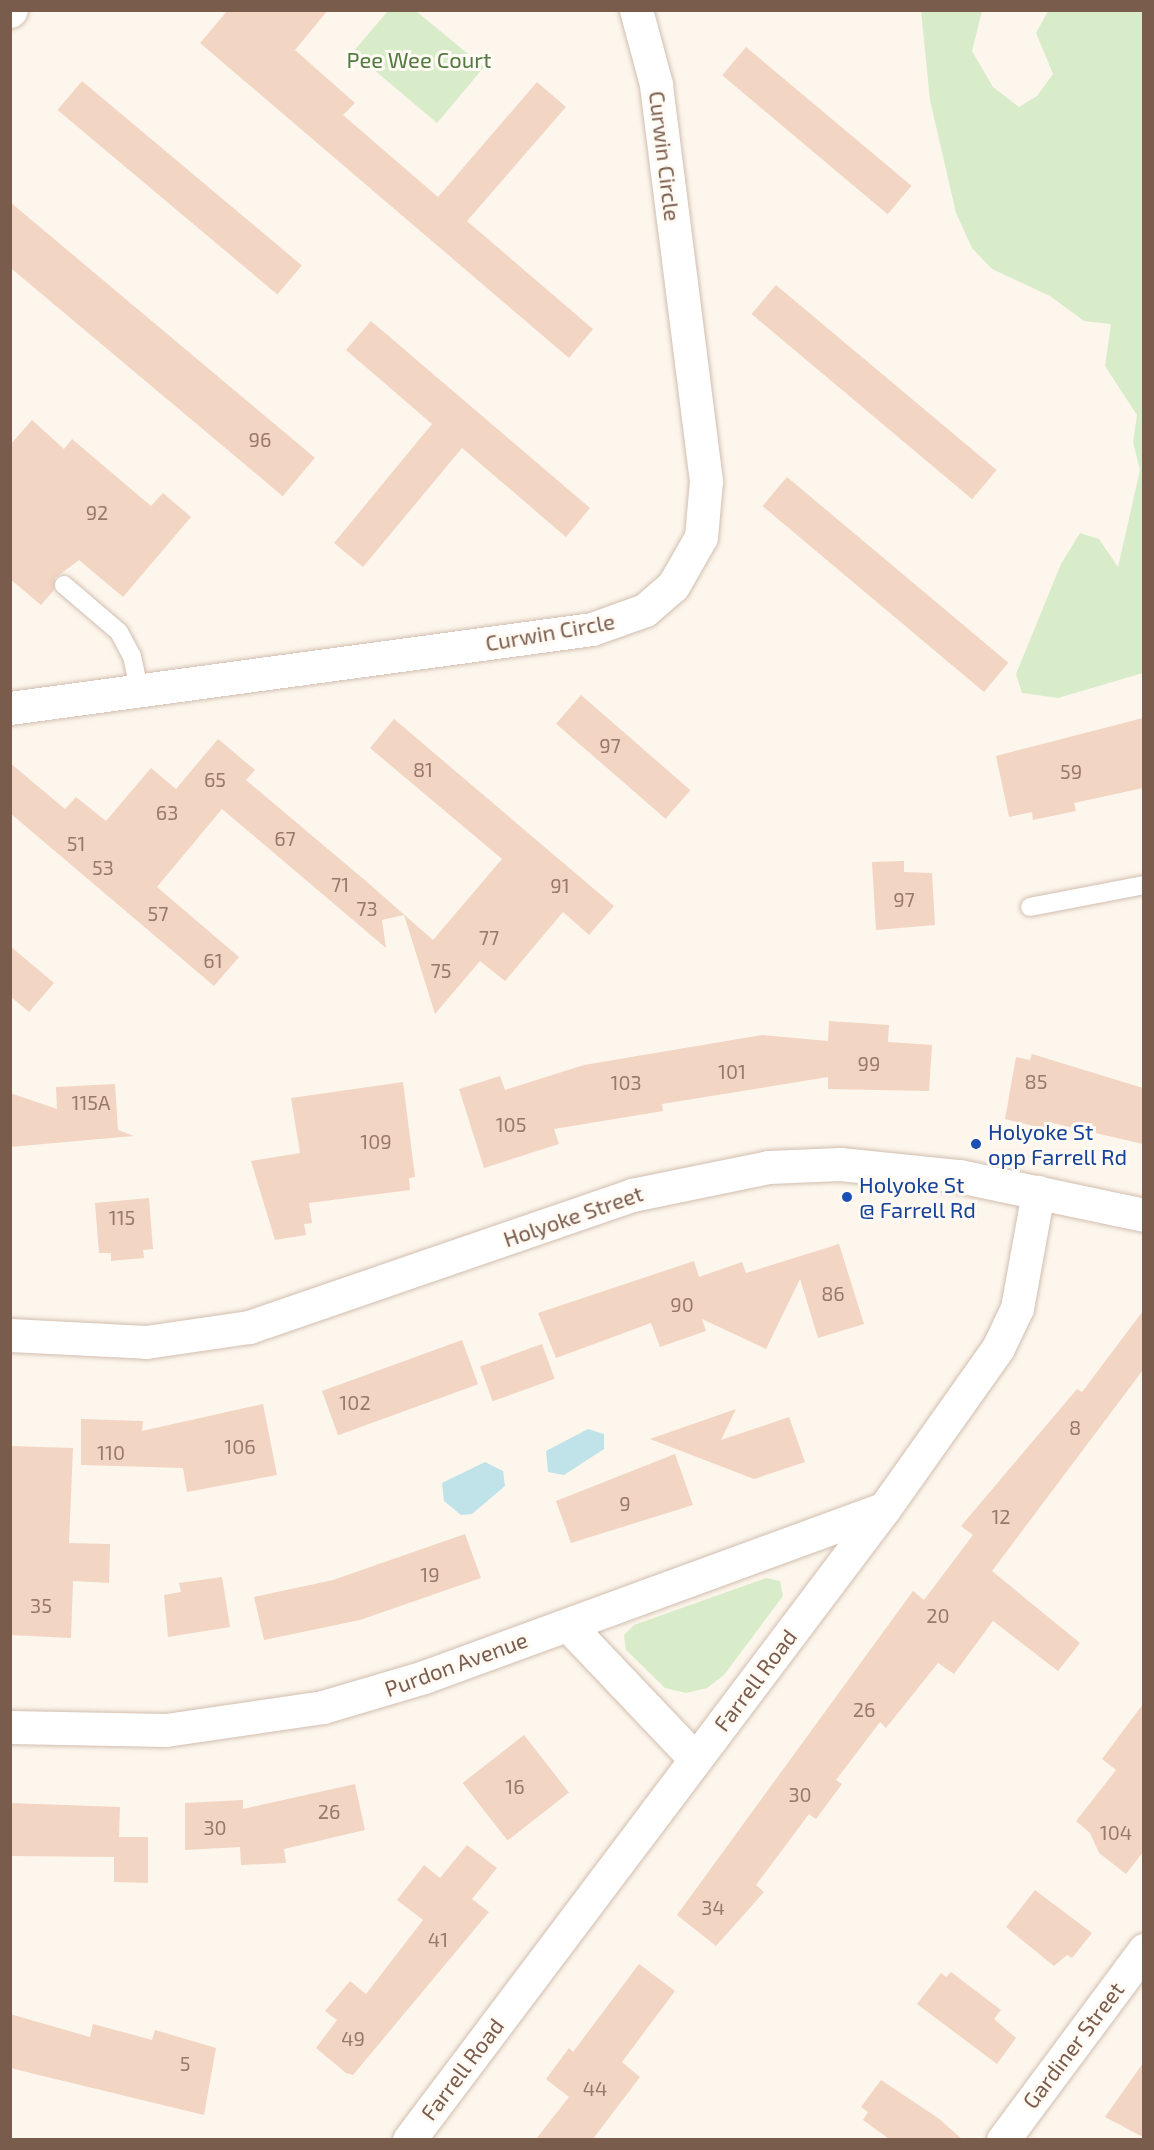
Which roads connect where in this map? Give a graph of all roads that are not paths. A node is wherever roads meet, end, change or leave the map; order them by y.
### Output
1 (636, 10) edge
2 (64, 585) dead end
3 (139, 690) junction
4 (10, 708) edge
5 (1143, 885) edge
6 (1030, 907) dead end
7 (1038, 1191) junction
8 (1143, 1215) edge
9 (10, 1335) edge
10 (884, 1509) junction
11 (568, 1625) junction
12 (10, 1727) edge
13 (695, 1760) junction
14 (1143, 1950) edge
15 (409, 2139) edge
16 (1003, 2139) edge

1 - 3 street, Curwin Circle
2 - 3 lane
3 - 4 street, Curwin Circle
5 - 6 lane
7 - 8 street, Holyoke Street
7 - 9 street, Holyoke Street
7 - 10 street, Farrell Road
10 - 11 street, Purdon Avenue
10 - 13 street, Farrell Road
11 - 12 street, Purdon Avenue
11 - 13 street
13 - 15 street, Farrell Road
14 - 16 street, Gardiner Street

